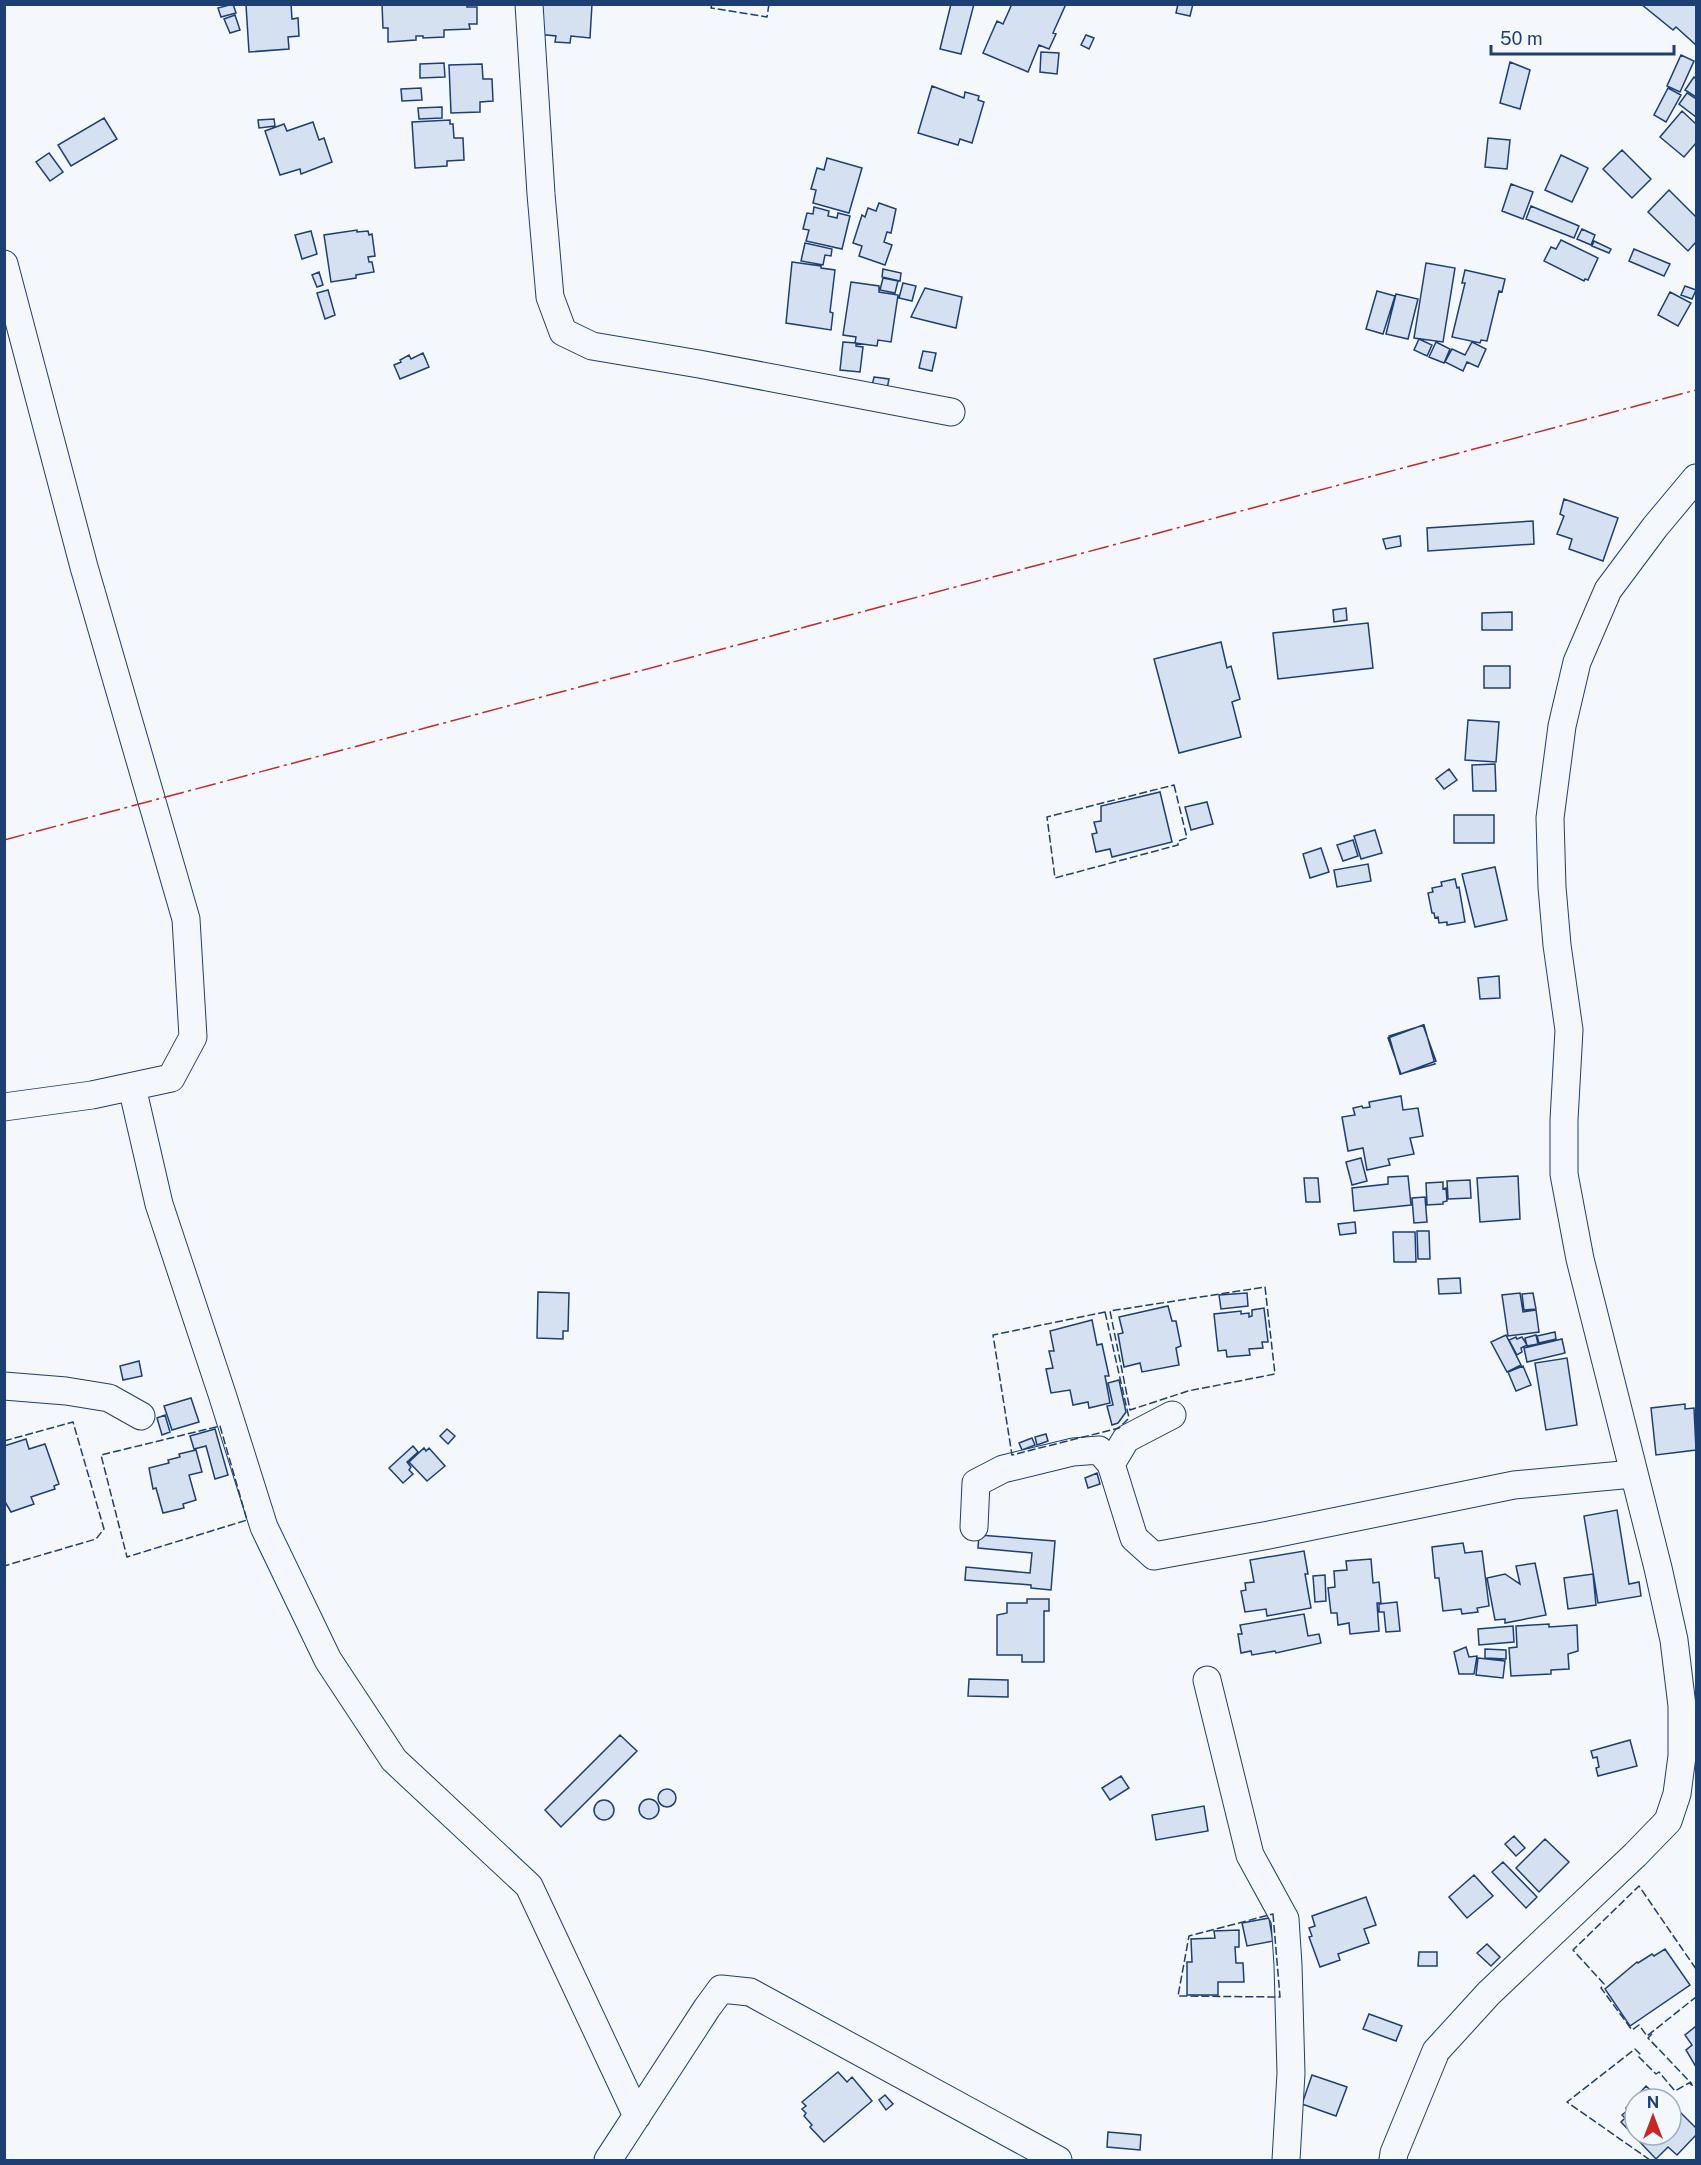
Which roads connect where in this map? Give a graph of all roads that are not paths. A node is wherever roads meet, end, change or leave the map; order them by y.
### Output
1 (529, 4) edge
2 (4, 264) edge
3 (951, 412) dead end
4 (1696, 478) edge
5 (132, 1087) junction
6 (4, 1107) edge
7 (4, 1386) edge
8 (1172, 1415) dead end
9 (141, 1416) dead end
10 (1111, 1464) junction
11 (1633, 1474) junction
12 (974, 1527) dead end
13 (1207, 1680) dead end
14 (637, 2116) junction
15 (608, 2160) edge
16 (1058, 2160) edge
17 (1286, 2160) edge
18 (1393, 2160) edge

1 - 3 street
2 - 5 street
4 - 11 street
5 - 6 street
5 - 14 street
7 - 9 street
8 - 10 street
10 - 11 street
10 - 12 street
11 - 18 street
13 - 17 street
14 - 15 street
14 - 16 street

